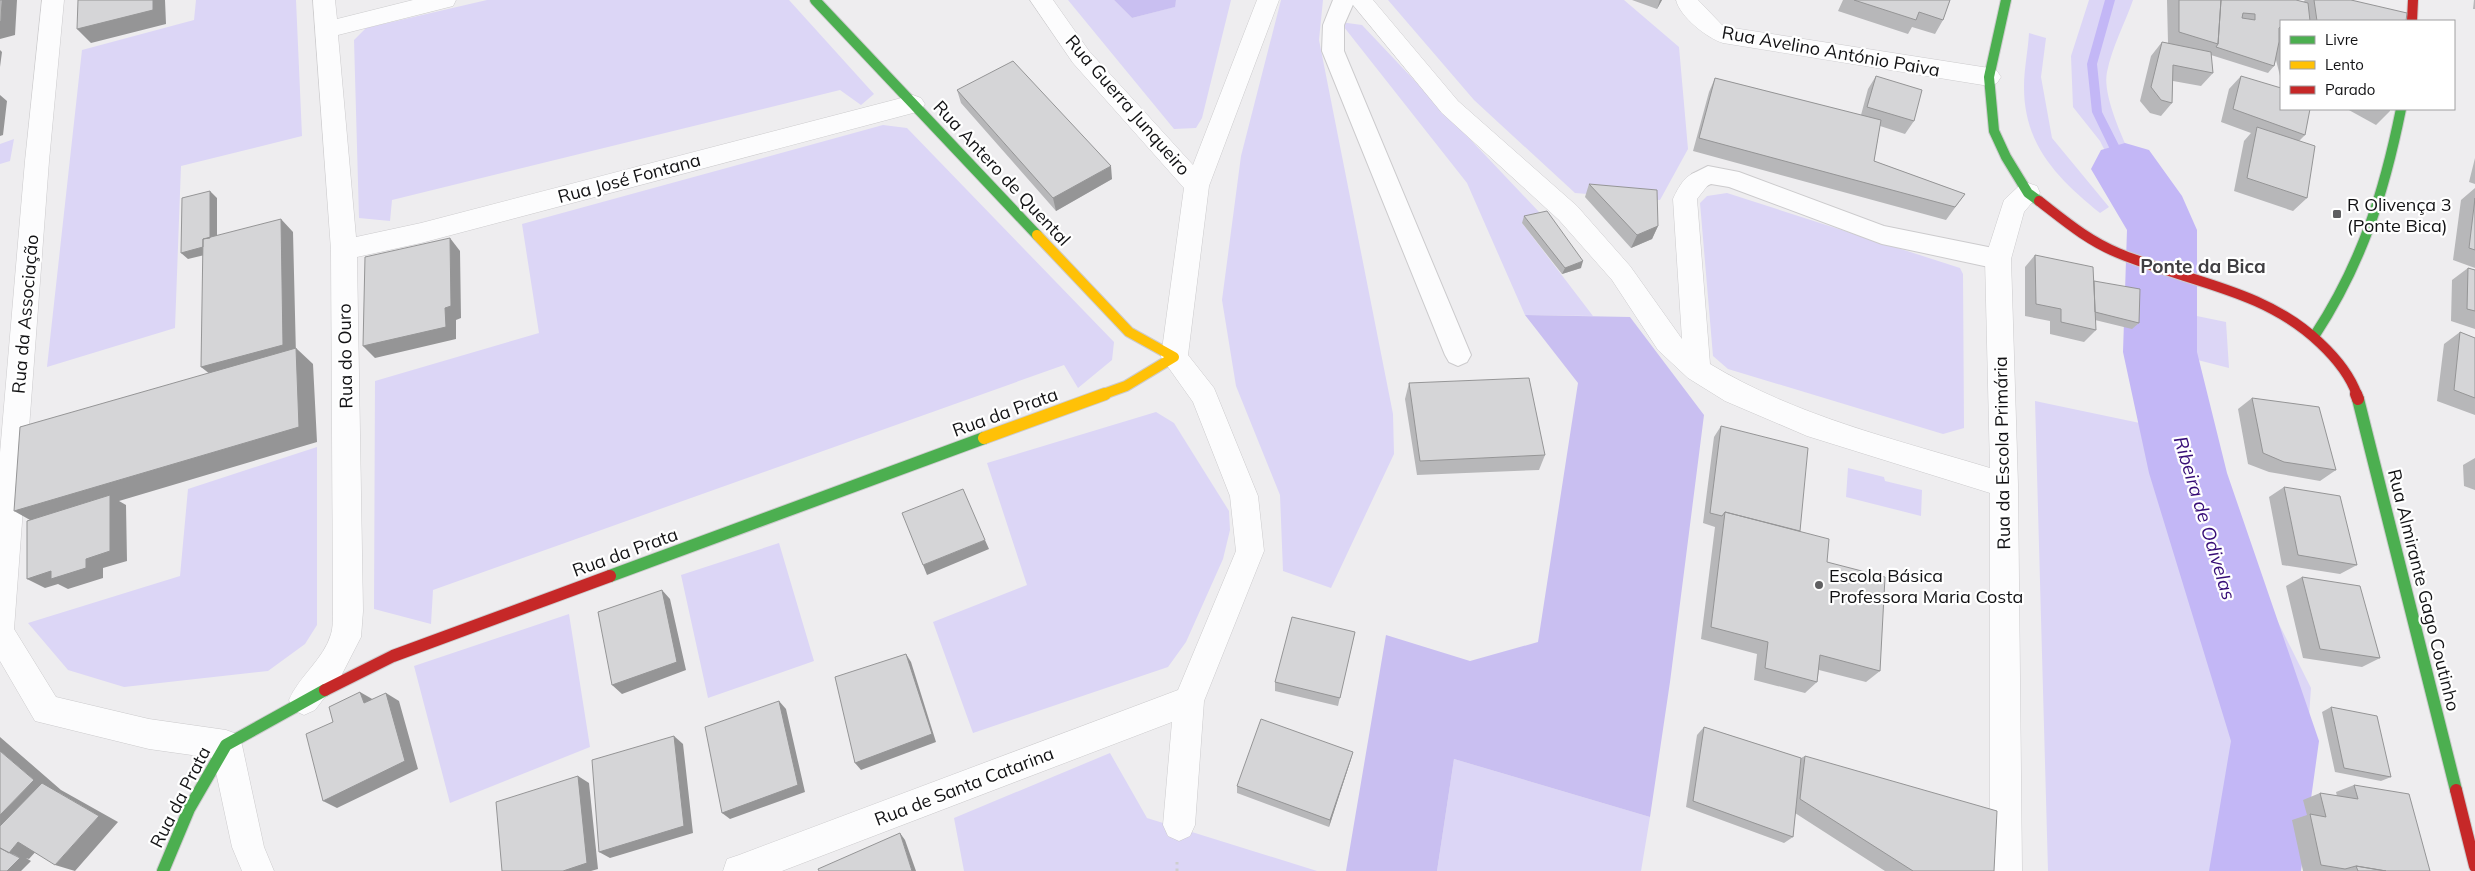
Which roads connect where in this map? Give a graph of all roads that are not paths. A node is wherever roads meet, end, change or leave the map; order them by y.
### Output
1 (53, 0) edge
2 (324, 0) edge
3 (445, 0) edge
4 (815, 0) edge
5 (1041, 0) edge
6 (1268, 0) edge
7 (1344, 0) edge
8 (1360, 0) edge
9 (1687, 0) edge
10 (2006, 0) edge
11 (2413, 0) edge
12 (2412, 20) edge
13 (326, 30) junction
14 (1989, 77) junction
15 (913, 104) junction
16 (2400, 110) edge
17 (1700, 180) joint
18 (1197, 186) junction
19 (2028, 193) junction
20 (344, 250) junction
21 (1998, 259) junction
22 (2315, 335) junction
23 (1458, 355) dead end
24 (1174, 357) junction
25 (1697, 370) junction
26 (2004, 485) junction
27 (0, 628) edge
28 (0, 633) edge
29 (304, 700) junction
30 (1189, 701) junction
31 (226, 745) junction
32 (1179, 825) dead end
33 (2475, 866) edge
34 (163, 871) edge
35 (258, 871) edge
36 (739, 871) edge
37 (2006, 871) edge

1 - 27 street, Rua da Associação
2 - 13 street, Rua do Ouro
3 - 13 street
4 - 15 street, Rua Antero de Quental
5 - 18 street, Rua Guerra Junqueiro
6 - 18 street
7 - 23 lane
8 - 25 street
9 - 14 street, Rua Avelino António Paiva
10 - 14 street
11 - 12 street
13 - 20 street, Rua do Ouro
14 - 19 street
15 - 20 street, Rua José Fontana
15 - 24 street, Rua Antero de Quental
16 - 22 street
17 - 21 lane
17 - 25 street
18 - 24 street
19 - 21 street, Rua da Escola Primária
19 - 22 street, Rua Almirante Gago Coutinho
20 - 29 street, Rua do Ouro
21 - 26 street, Rua da Escola Primária
22 - 33 street, Rua Almirante Gago Coutinho
24 - 29 street, Rua da Prata
24 - 30 street
25 - 26 street
26 - 37 street, Rua da Escola Primária
28 - 31 street
29 - 31 street, Rua da Prata
30 - 32 street
30 - 36 street, Rua de Santa Catarina
31 - 34 street, Rua da Prata
31 - 35 street

